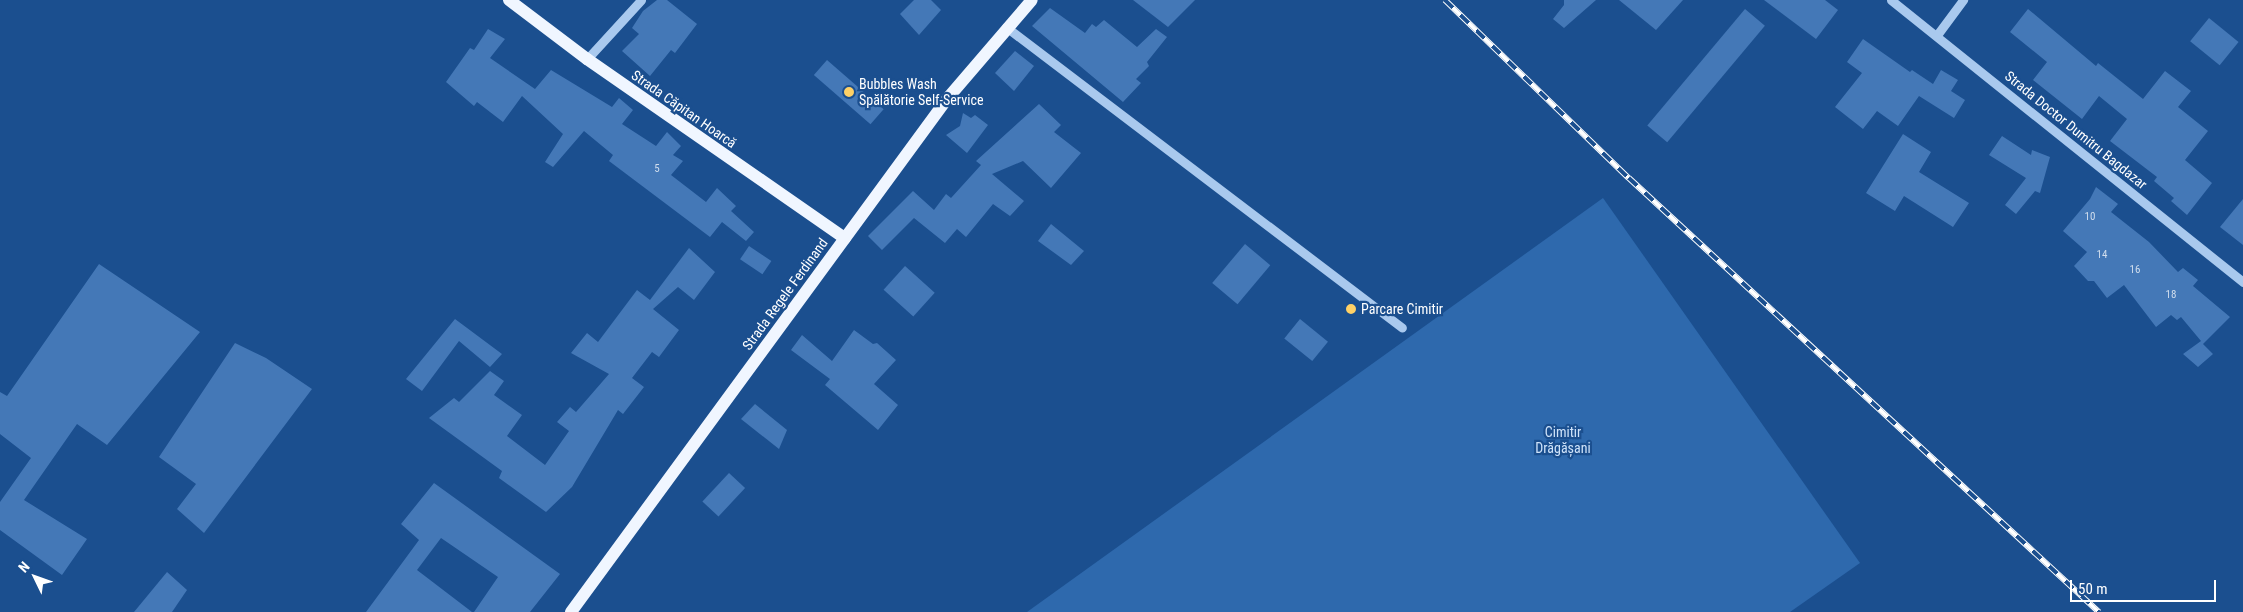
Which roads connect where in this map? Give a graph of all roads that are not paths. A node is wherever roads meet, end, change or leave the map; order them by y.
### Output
1 (509, 0) edge
2 (641, 0) edge
3 (1032, 0) edge
4 (1891, 0) edge
5 (1963, 0) edge
6 (1006, 27) junction
7 (1937, 35) junction
8 (587, 59) junction
9 (845, 238) junction
10 (2243, 282) edge
11 (1402, 328) dead end
12 (571, 612) edge

1 - 8 main road, Strada Căpitan Hoarcă
2 - 8 street
3 - 6 main road, Strada Regele Ferdinand
4 - 7 street, Strada Doctor Dumitru Bagdazar
5 - 7 street
6 - 9 main road, Strada Regele Ferdinand
6 - 11 street
7 - 10 street, Strada Doctor Dumitru Bagdazar
8 - 9 main road, Strada Căpitan Hoarcă
9 - 12 main road, Strada Regele Ferdinand

